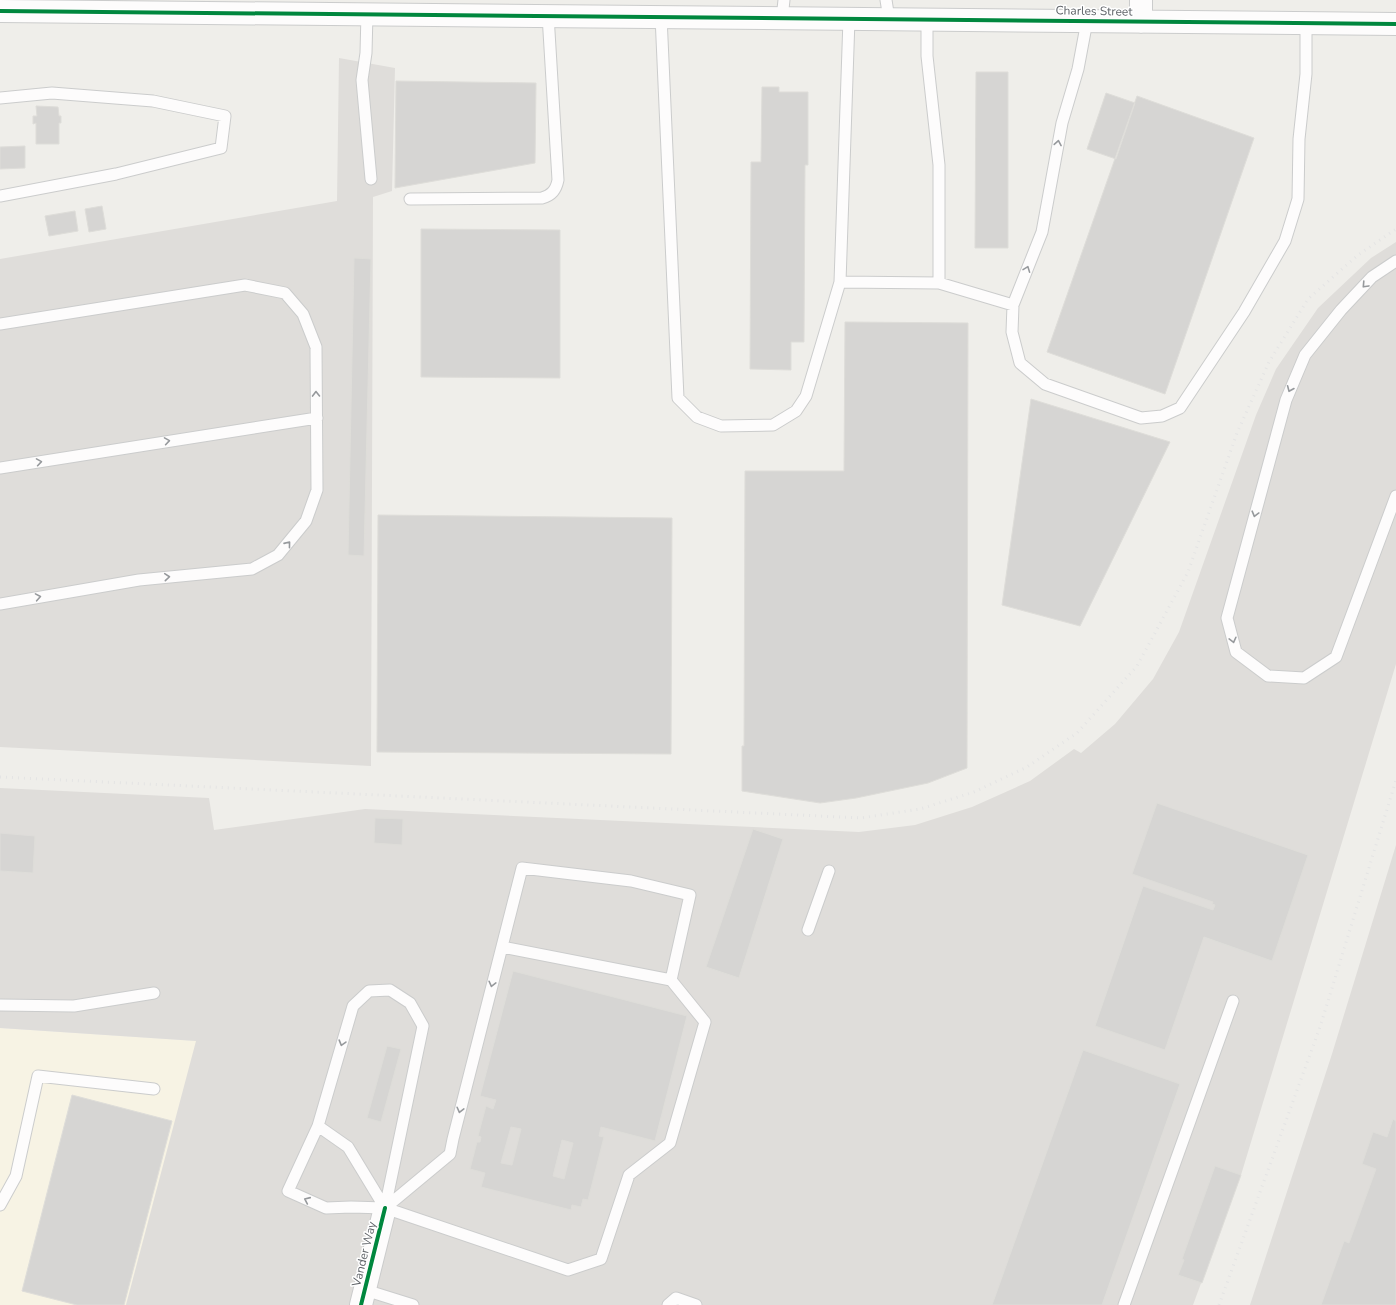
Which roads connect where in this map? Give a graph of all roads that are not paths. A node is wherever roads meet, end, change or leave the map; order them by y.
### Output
1 (1141, 0) edge
2 (367, 7) edge
3 (783, 9) edge
4 (887, 9) edge
5 (0, 11) edge
6 (548, 15) junction
7 (661, 16) junction
8 (849, 19) junction
9 (927, 19) junction
10 (1087, 21) junction
11 (1141, 22) junction
12 (1306, 24) junction
13 (1396, 24) edge
14 (0, 98) edge
15 (371, 179) dead end
16 (0, 196) edge
17 (410, 200) dead end
18 (1396, 261) edge
19 (840, 282) junction
20 (939, 283) junction
21 (1013, 305) junction
22 (0, 324) edge
23 (317, 418) junction
24 (0, 468) edge
25 (1396, 496) edge
26 (0, 604) edge
27 (829, 871) dead end
28 (808, 930) dead end
29 (502, 947) junction
30 (671, 980) junction
31 (154, 993) dead end
32 (1233, 1001) dead end
33 (0, 1005) edge
34 (154, 1089) dead end
35 (318, 1126) junction
36 (0, 1205) edge
37 (386, 1208) junction
38 (363, 1298) edge
39 (413, 1305) edge
40 (668, 1305) edge
41 (696, 1305) edge
42 (1124, 1305) edge

1 - 11 street
2 - 5 street, Charles Street
2 - 6 street, Charles Street
2 - 15 lane
3 - 7 street, Charles Street
3 - 8 street, Charles Street
4 - 8 street, Charles Street
4 - 9 street, Charles Street
6 - 7 street, Charles Street
6 - 17 lane
7 - 19 lane
8 - 19 lane
9 - 10 street, Charles Street
9 - 20 lane
10 - 11 street, Charles Street
21 -> 10 lane
11 - 12 street, Charles Street
12 - 13 street, Charles Street
12 - 21 lane
14 - 16 lane
18 -> 25 lane
19 - 20 lane
20 - 21 lane
23 -> 22 lane
24 -> 23 lane
26 -> 23 lane
27 - 28 lane
29 - 30 lane
29 - 30 lane
29 -> 37 lane
30 - 37 lane
31 - 33 lane
32 - 42 lane
34 - 36 lane
35 - 37 lane
37 -> 35 lane
37 -> 35 lane
37 - 38 street, Vander Way
38 - 39 lane
40 - 41 lane

